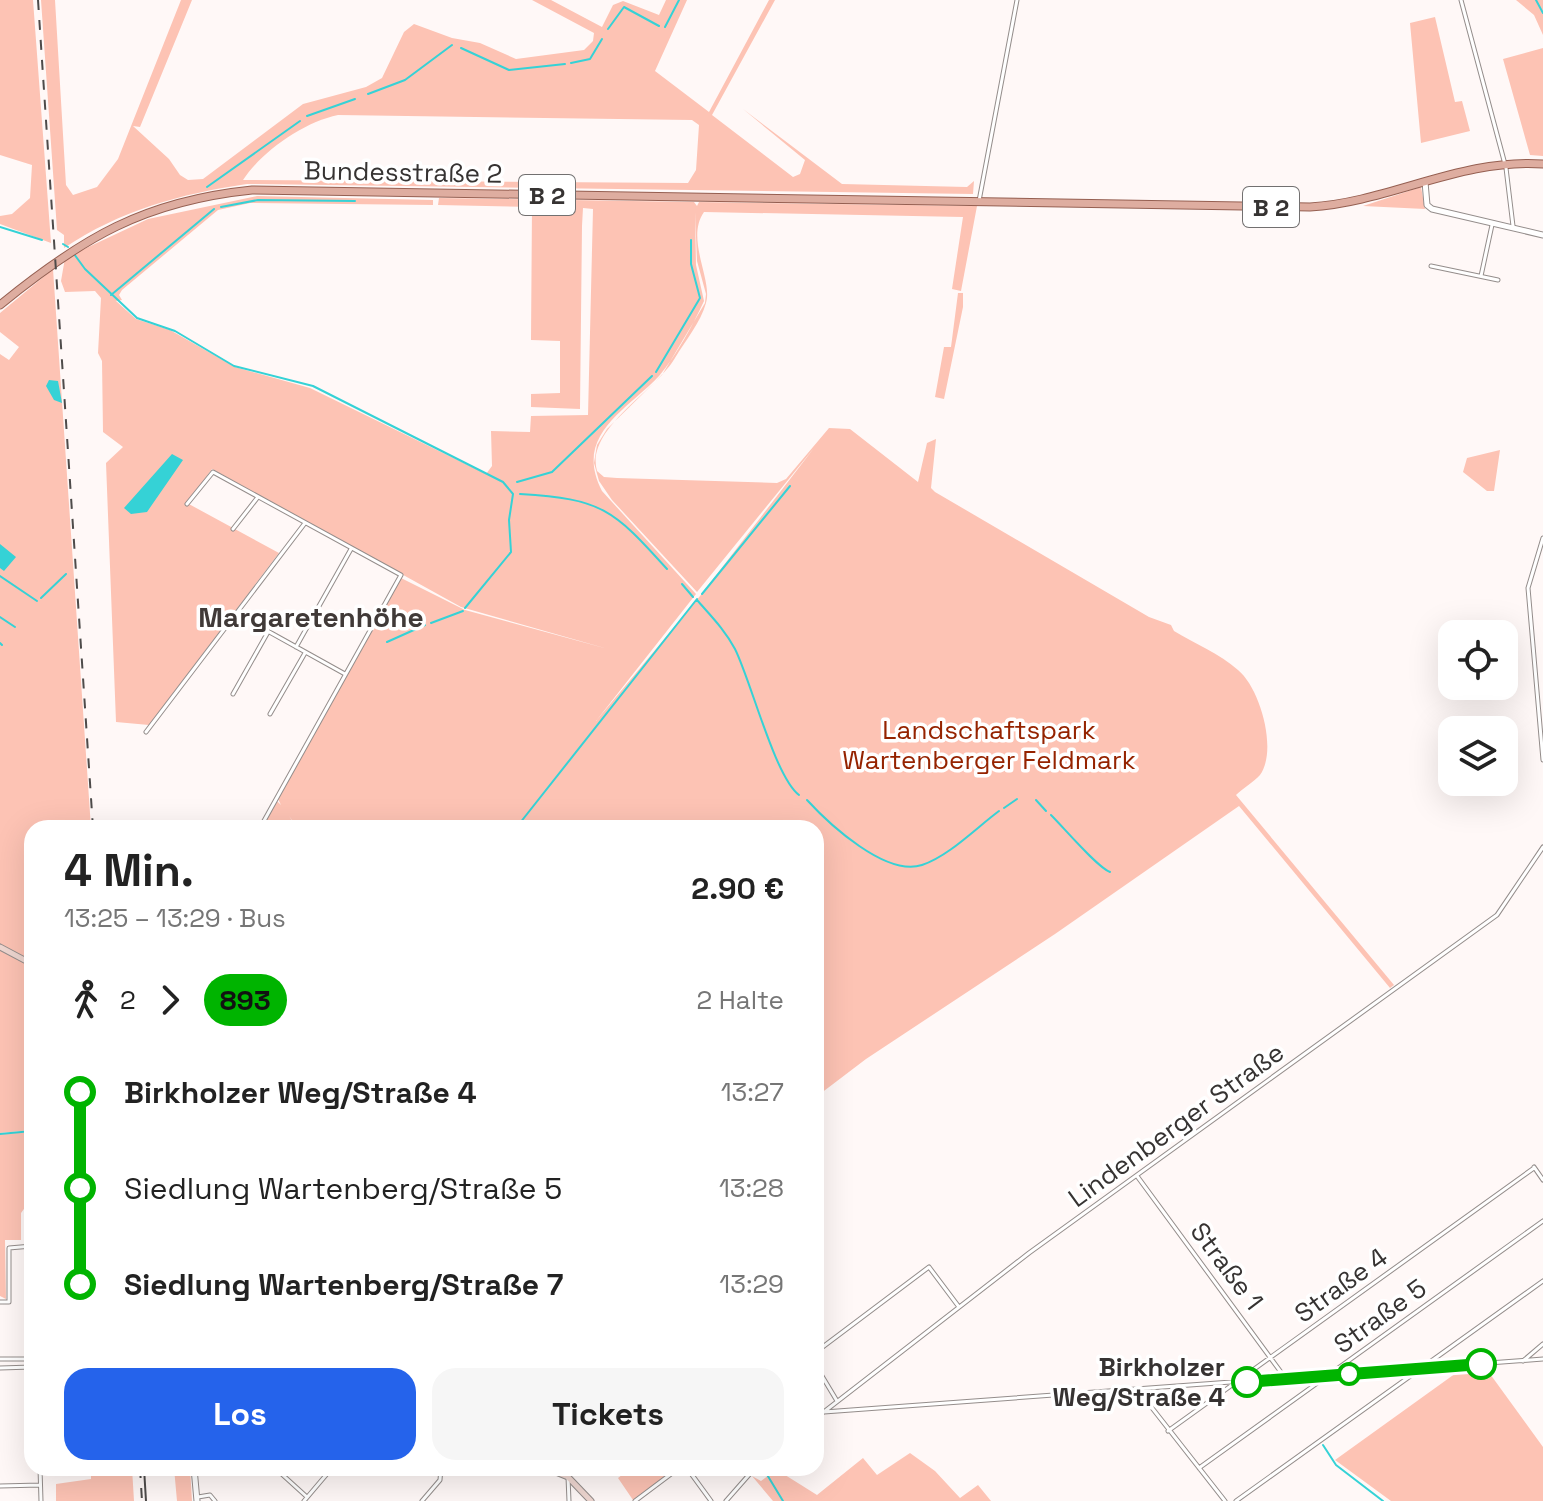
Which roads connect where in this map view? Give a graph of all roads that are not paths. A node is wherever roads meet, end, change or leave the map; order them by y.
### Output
1 (1017, 0) edge
2 (1461, 0) edge
3 (1505, 164) junction
4 (1543, 164) edge
5 (1425, 181) junction
6 (979, 202) junction
7 (1492, 221) junction
8 (1513, 226) junction
9 (1543, 235) edge
10 (1431, 266) dead end
11 (1481, 276) junction
12 (1498, 280) dead end
13 (0, 305) edge
14 (258, 497) junction
15 (187, 504) dead end
16 (305, 523) junction
17 (233, 529) dead end
18 (1543, 538) edge
19 (351, 548) junction
20 (237, 614) junction
21 (268, 632) junction
22 (296, 647) junction
23 (305, 653) junction
24 (347, 675) junction
25 (233, 694) dead end
26 (270, 714) dead end
27 (146, 732) dead end
28 (1543, 760) edge
29 (265, 820) edge
30 (1543, 848) edge
31 (0, 947) edge
32 (24, 960) edge
33 (1137, 1175) junction
34 (1543, 1180) edge
35 (1543, 1221) edge
36 (24, 1247) edge
37 (1543, 1281) edge
38 (0, 1302) edge
39 (959, 1307) junction
40 (1543, 1344) edge
41 (824, 1346) edge
42 (1272, 1357) junction
43 (0, 1359) edge
44 (24, 1359) edge
45 (1543, 1359) edge
46 (1523, 1361) junction
47 (24, 1367) edge
48 (0, 1368) edge
49 (1420, 1369) junction
50 (1327, 1376) junction
51 (1286, 1379) junction
52 (824, 1381) edge
53 (1235, 1383) junction
54 (1138, 1390) junction
55 (835, 1402) junction
56 (824, 1412) joint
57 (838, 1413) junction
58 (1168, 1431) junction
59 (1199, 1468) junction
60 (40, 1476) edge
61 (195, 1476) edge
62 (283, 1476) edge
63 (325, 1476) edge
64 (440, 1476) edge
65 (668, 1476) edge
66 (693, 1476) edge
67 (748, 1476) edge
68 (568, 1477) joint
69 (40, 1485) junction
70 (0, 1486) edge
71 (732, 1495) junction
72 (196, 1499) edge
73 (306, 1499) edge
74 (41, 1501) edge
75 (215, 1501) edge
76 (422, 1501) edge
77 (569, 1501) edge
78 (591, 1501) edge
79 (635, 1501) edge
80 (711, 1501) edge
81 (726, 1501) edge
82 (737, 1501) edge
83 (1225, 1501) edge
84 (1236, 1501) edge

1 - 6 street
2 - 3 street
3 - 4 main road, B 2
3 - 5 main road, B 2
3 - 8 street
5 - 6 main road, B 2
5 - 7 street
6 - 13 main road, Bundesstraße 2 / B 2
7 - 8 street
7 - 11 street
8 - 9 street
10 - 11 street
11 - 12 street
14 - 15 street
14 - 16 street
14 - 17 street
16 - 19 street
16 - 20 street
18 - 28 street
19 - 22 street
19 - 24 street
20 - 21 street
20 - 27 street
21 - 22 street
21 - 25 street
22 - 23 street
23 - 24 street
23 - 26 street
24 - 29 street
30 - 33 street, Lindenberger Straße
31 - 32 main road
33 - 39 street, Lindenberger Straße
33 - 42 street, Straße 1
34 - 42 street, Straße 4
35 - 50 street, Straße 5
36 - 38 street
37 - 49 street
39 - 41 street
39 - 55 street, Lindenberger Straße
40 - 46 street
42 - 51 street, Straße 1
42 - 53 street, Straße 4
43 - 44 street
45 - 46 street
46 - 49 street
47 - 48 street
49 - 50 street
49 - 84 street
50 - 51 street
50 - 59 street, Straße 5
51 - 53 street
52 - 55 street
53 - 54 street
53 - 58 street, Straße 4
54 - 57 street
54 - 58 street
55 - 56 street, Lindenberger Straße
55 - 57 street
56 - 57 street
58 - 59 street
59 - 83 street
60 - 69 street
61 - 72 street
62 - 73 street
63 - 73 street
64 - 76 street
65 - 79 street
66 - 80 street
67 - 71 street
68 - 77 street
68 - 78 main road
69 - 70 street
69 - 74 street
71 - 81 street
71 - 82 street
72 - 75 street

